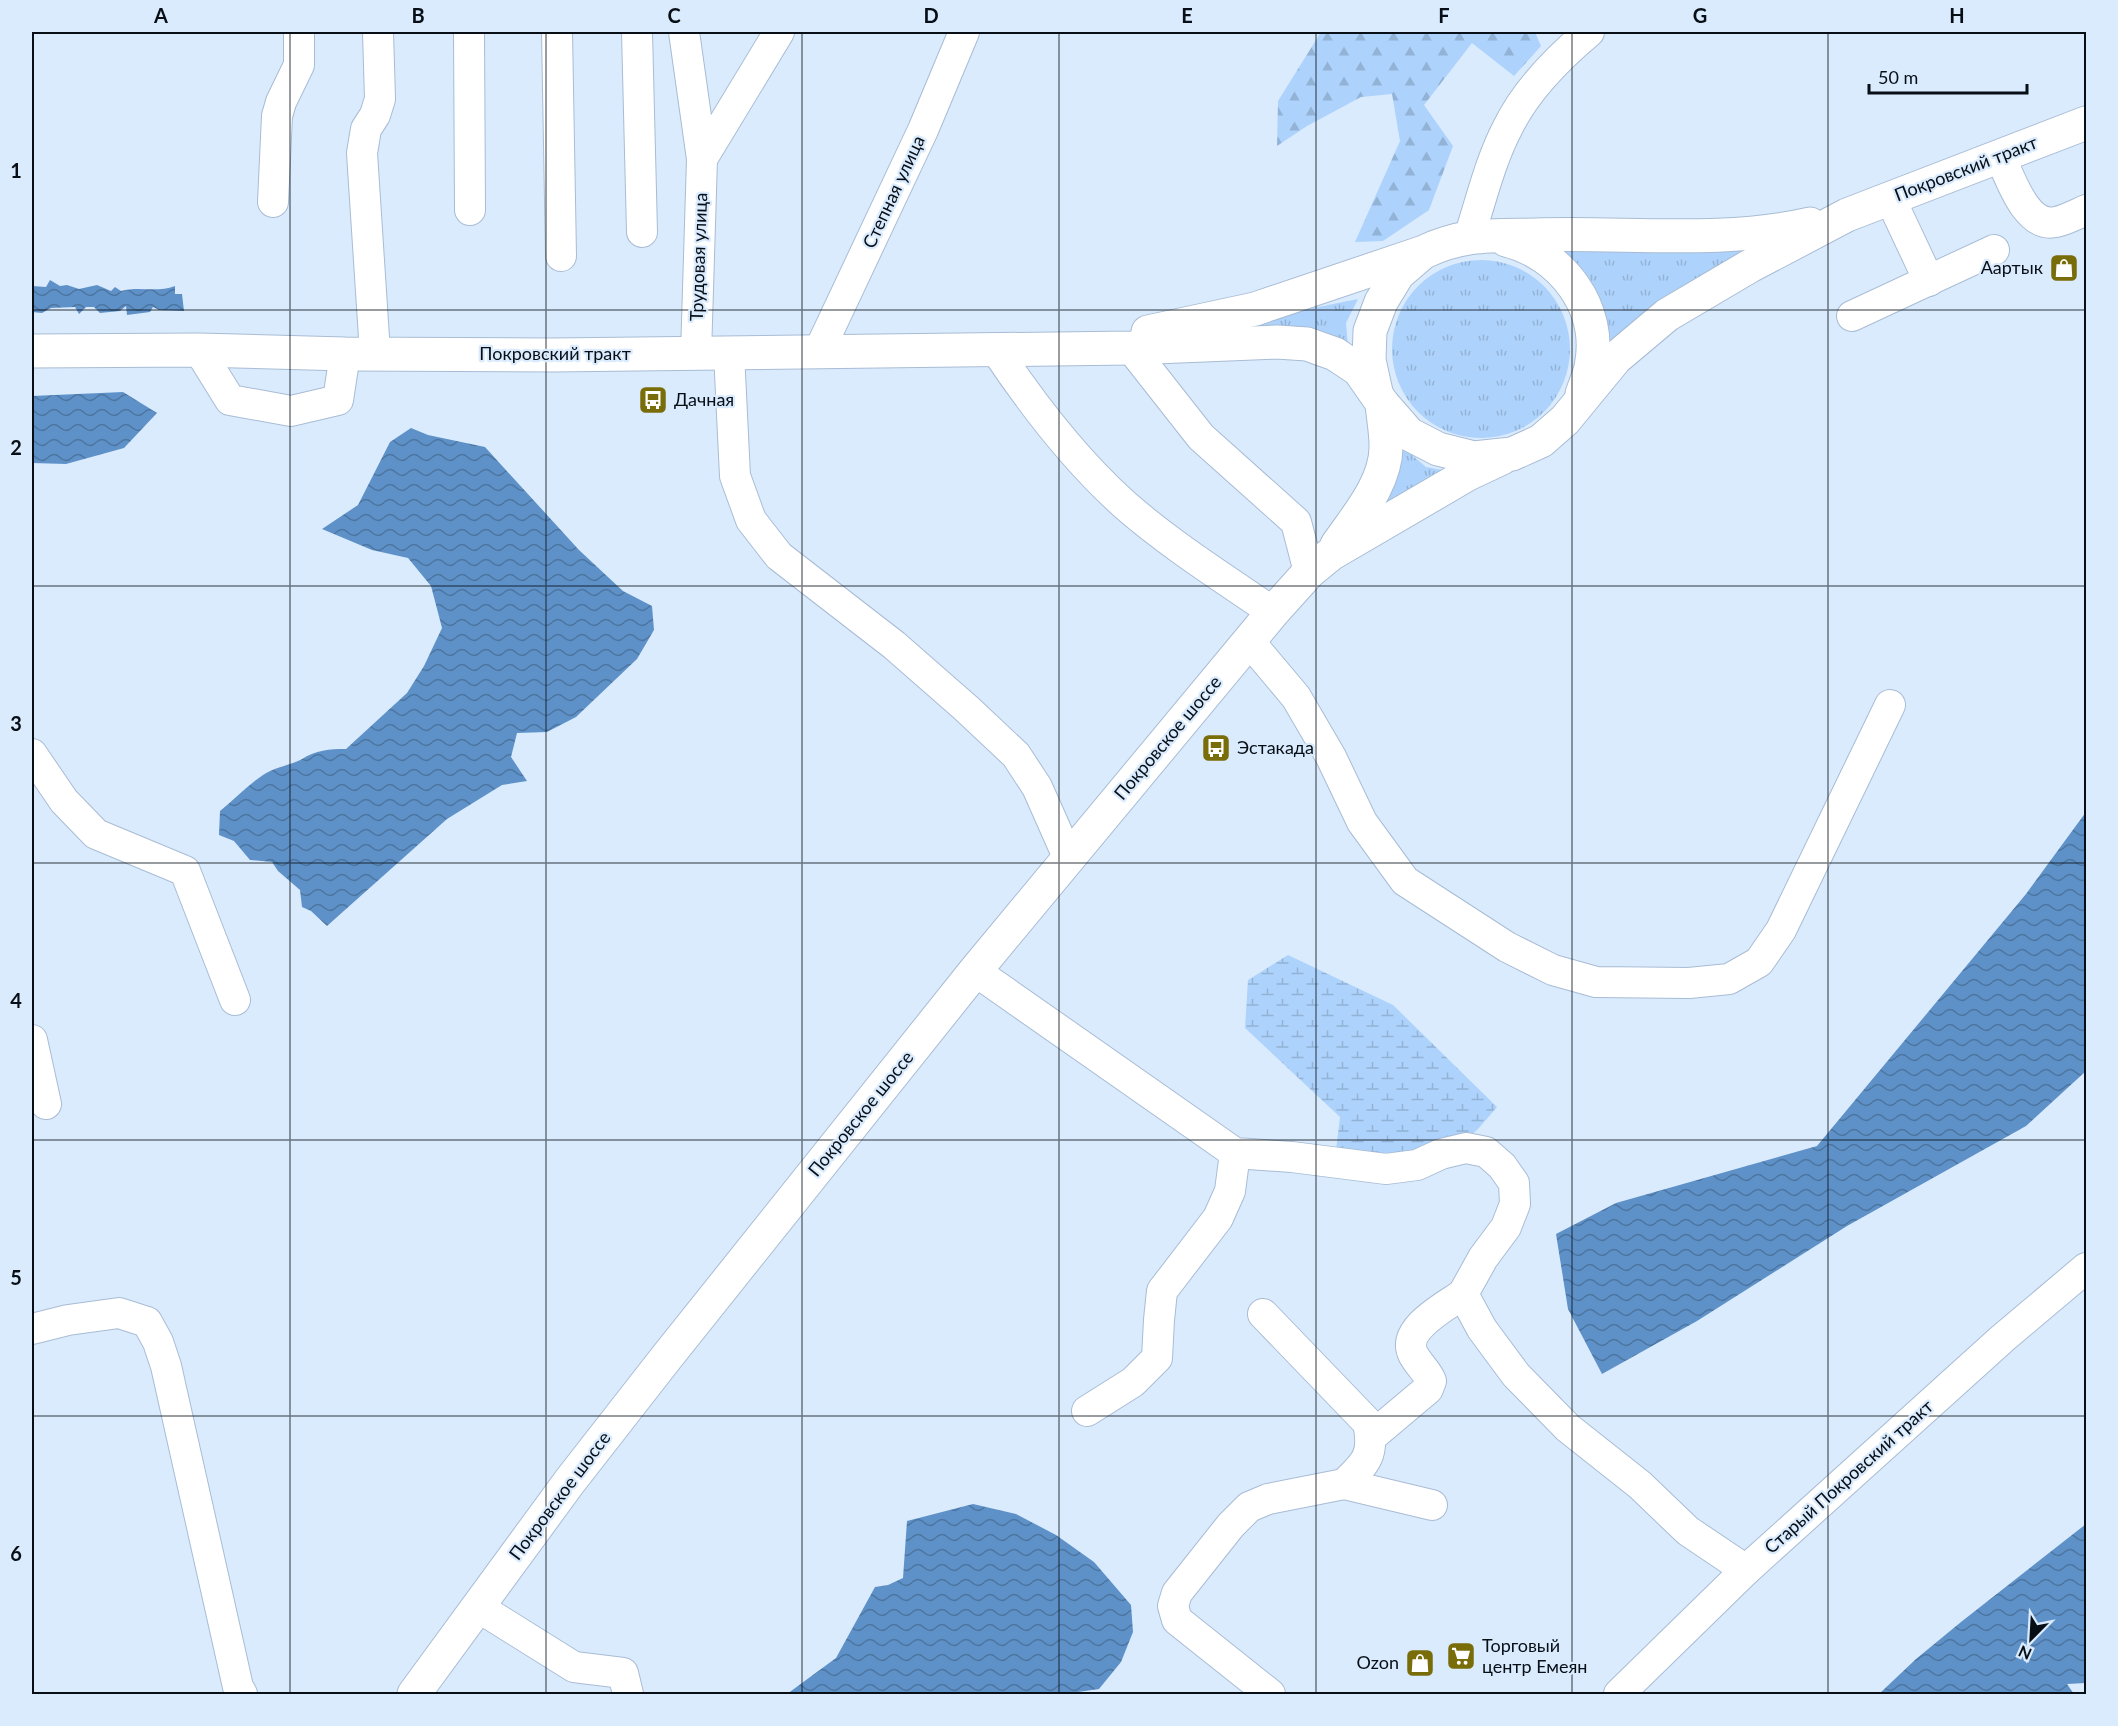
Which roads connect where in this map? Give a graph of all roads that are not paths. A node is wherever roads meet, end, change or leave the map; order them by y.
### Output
1 (299, 32) edge
2 (378, 32) edge
3 (469, 32) edge
4 (556, 32) edge
5 (637, 32) edge
6 (684, 32) edge
7 (779, 32) edge
8 (964, 32) edge
9 (1589, 32) edge
10 (2086, 123) edge
11 (2000, 156) junction
12 (702, 159) junction
13 (1890, 198) junction
14 (273, 202) dead end
15 (470, 210) dead end
16 (2086, 210) edge
17 (1847, 215) junction
18 (642, 232) dead end
19 (1481, 237) junction
20 (1994, 250) dead end
21 (1424, 252) junction
22 (561, 256) dead end
23 (1929, 280) junction
24 (1852, 316) dead end
25 (1079, 348) junction
26 (1131, 348) junction
27 (199, 350) junction
28 (996, 350) junction
29 (32, 351) edge
30 (819, 351) junction
31 (360, 353) junction
32 (729, 353) junction
33 (696, 354) junction
34 (1379, 397) junction
35 (1565, 420) junction
36 (1512, 454) junction
37 (1320, 563) junction
38 (1273, 612) junction
39 (1249, 641) junction
40 (1890, 705) dead end
41 (32, 754) edge
42 (1068, 857) junction
43 (975, 971) junction
44 (235, 1000) dead end
45 (32, 1040) edge
46 (46, 1104) dead end
47 (1235, 1153) junction
48 (2086, 1268) edge
49 (1462, 1294) junction
50 (1263, 1314) dead end
51 (32, 1329) edge
52 (1087, 1411) dead end
53 (1371, 1437) junction
54 (1344, 1484) junction
55 (1432, 1505) dead end
56 (1746, 1570) junction
57 (478, 1607) junction
58 (242, 1695) edge
59 (414, 1695) edge
60 (628, 1695) edge
61 (1270, 1695) edge
62 (1619, 1695) edge

1 - 14 street
2 - 31 street
3 - 15 street
4 - 22 street
5 - 18 street
6 - 12 street, Трудовая улица
7 - 12 street, Трудовая улица
8 - 30 street, Степная улица
9 - 19 street
10 - 11 main road, Покровский тракт
11 - 13 main road, Покровский тракт
11 - 16 street
12 - 33 street, Трудовая улица
13 - 17 main road, Покровский тракт
13 - 23 street
17 - 19 main road
17 - 35 main road
19 - 21 main road
19 - 35 main road
20 - 23 street
21 - 25 main road
21 - 34 main road, Покровское шоссе
23 - 24 street
25 - 26 main road
25 - 28 main road, Покровский тракт
26 - 34 main road
26 - 37 street
27 - 29 main road, Покровский тракт
27 - 31 main road, Покровский тракт
27 - 31 street
28 - 30 main road, Покровский тракт
28 - 38 street
30 - 32 main road, Покровский тракт
31 - 33 main road, Покровский тракт
32 - 33 main road, Покровский тракт
32 - 42 street
34 - 36 main road
34 - 37 main road, Покровское шоссе
35 - 36 main road, Покровское шоссе
36 - 37 main road, Покровское шоссе
37 - 38 main road, Покровское шоссе
38 - 39 main road, Покровское шоссе
39 - 40 street
39 - 42 main road, Покровское шоссе
41 - 44 street
42 - 43 main road, Покровское шоссе
43 - 47 street
43 - 57 main road, Покровское шоссе
45 - 46 street
47 - 49 street
47 - 52 street
48 - 56 street, Старый Покровский тракт
49 - 53 street
49 - 56 street
50 - 53 street
51 - 58 street
53 - 54 street
54 - 55 street
54 - 61 street
56 - 62 street, Старый Покровский тракт
57 - 59 main road, Покровское шоссе
57 - 60 street

